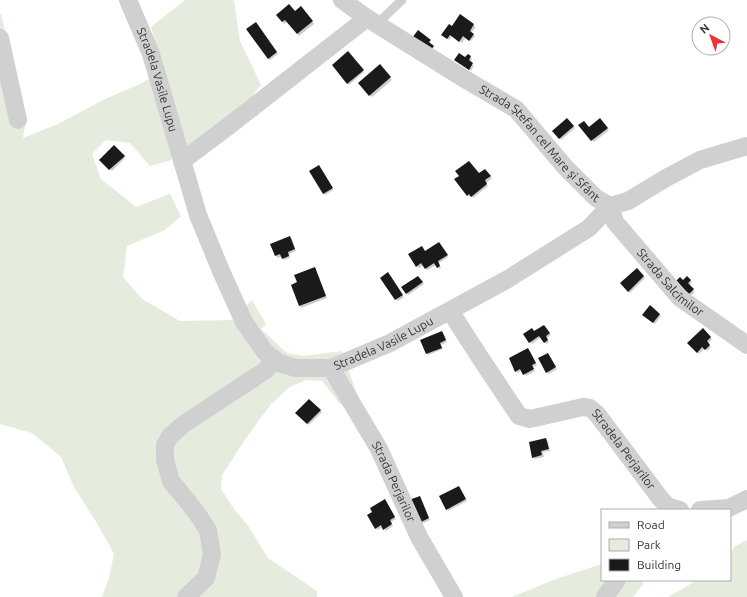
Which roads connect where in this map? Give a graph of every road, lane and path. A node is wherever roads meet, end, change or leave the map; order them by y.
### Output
1 (128, 0) edge
2 (342, 0) edge
3 (402, 0) edge
4 (372, 21) junction
5 (0, 38) edge
6 (18, 120) dead end
7 (747, 146) edge
8 (182, 161) junction
9 (610, 206) junction
10 (450, 311) junction
11 (747, 345) edge
12 (273, 358) junction
13 (331, 368) junction
14 (747, 499) edge
15 (677, 509) edge
16 (720, 509) edge
17 (616, 581) edge
18 (186, 597) edge
19 (454, 597) edge
20 (605, 597) edge

1 - 8 street, Stradela Vasile Lupu
2 - 4 street, Strada Ștefan cel Mare și Sfânt
3 - 4 lane
4 - 8 street
4 - 9 street, Strada Ștefan cel Mare și Sfânt
5 - 6 street
7 - 9 street, Strada Ștefan cel Mare și Sfânt
8 - 12 street, Stradela Vasile Lupu
9 - 10 street, Stradela Vasile Lupu
9 - 11 street, Strada Salcîmilor
10 - 13 street, Stradela Vasile Lupu
10 - 15 street, Stradela Perjarilor
12 - 13 street, Stradela Vasile Lupu
12 - 18 street
13 - 19 street, Strada Perjarilor
14 - 16 street
17 - 20 street

